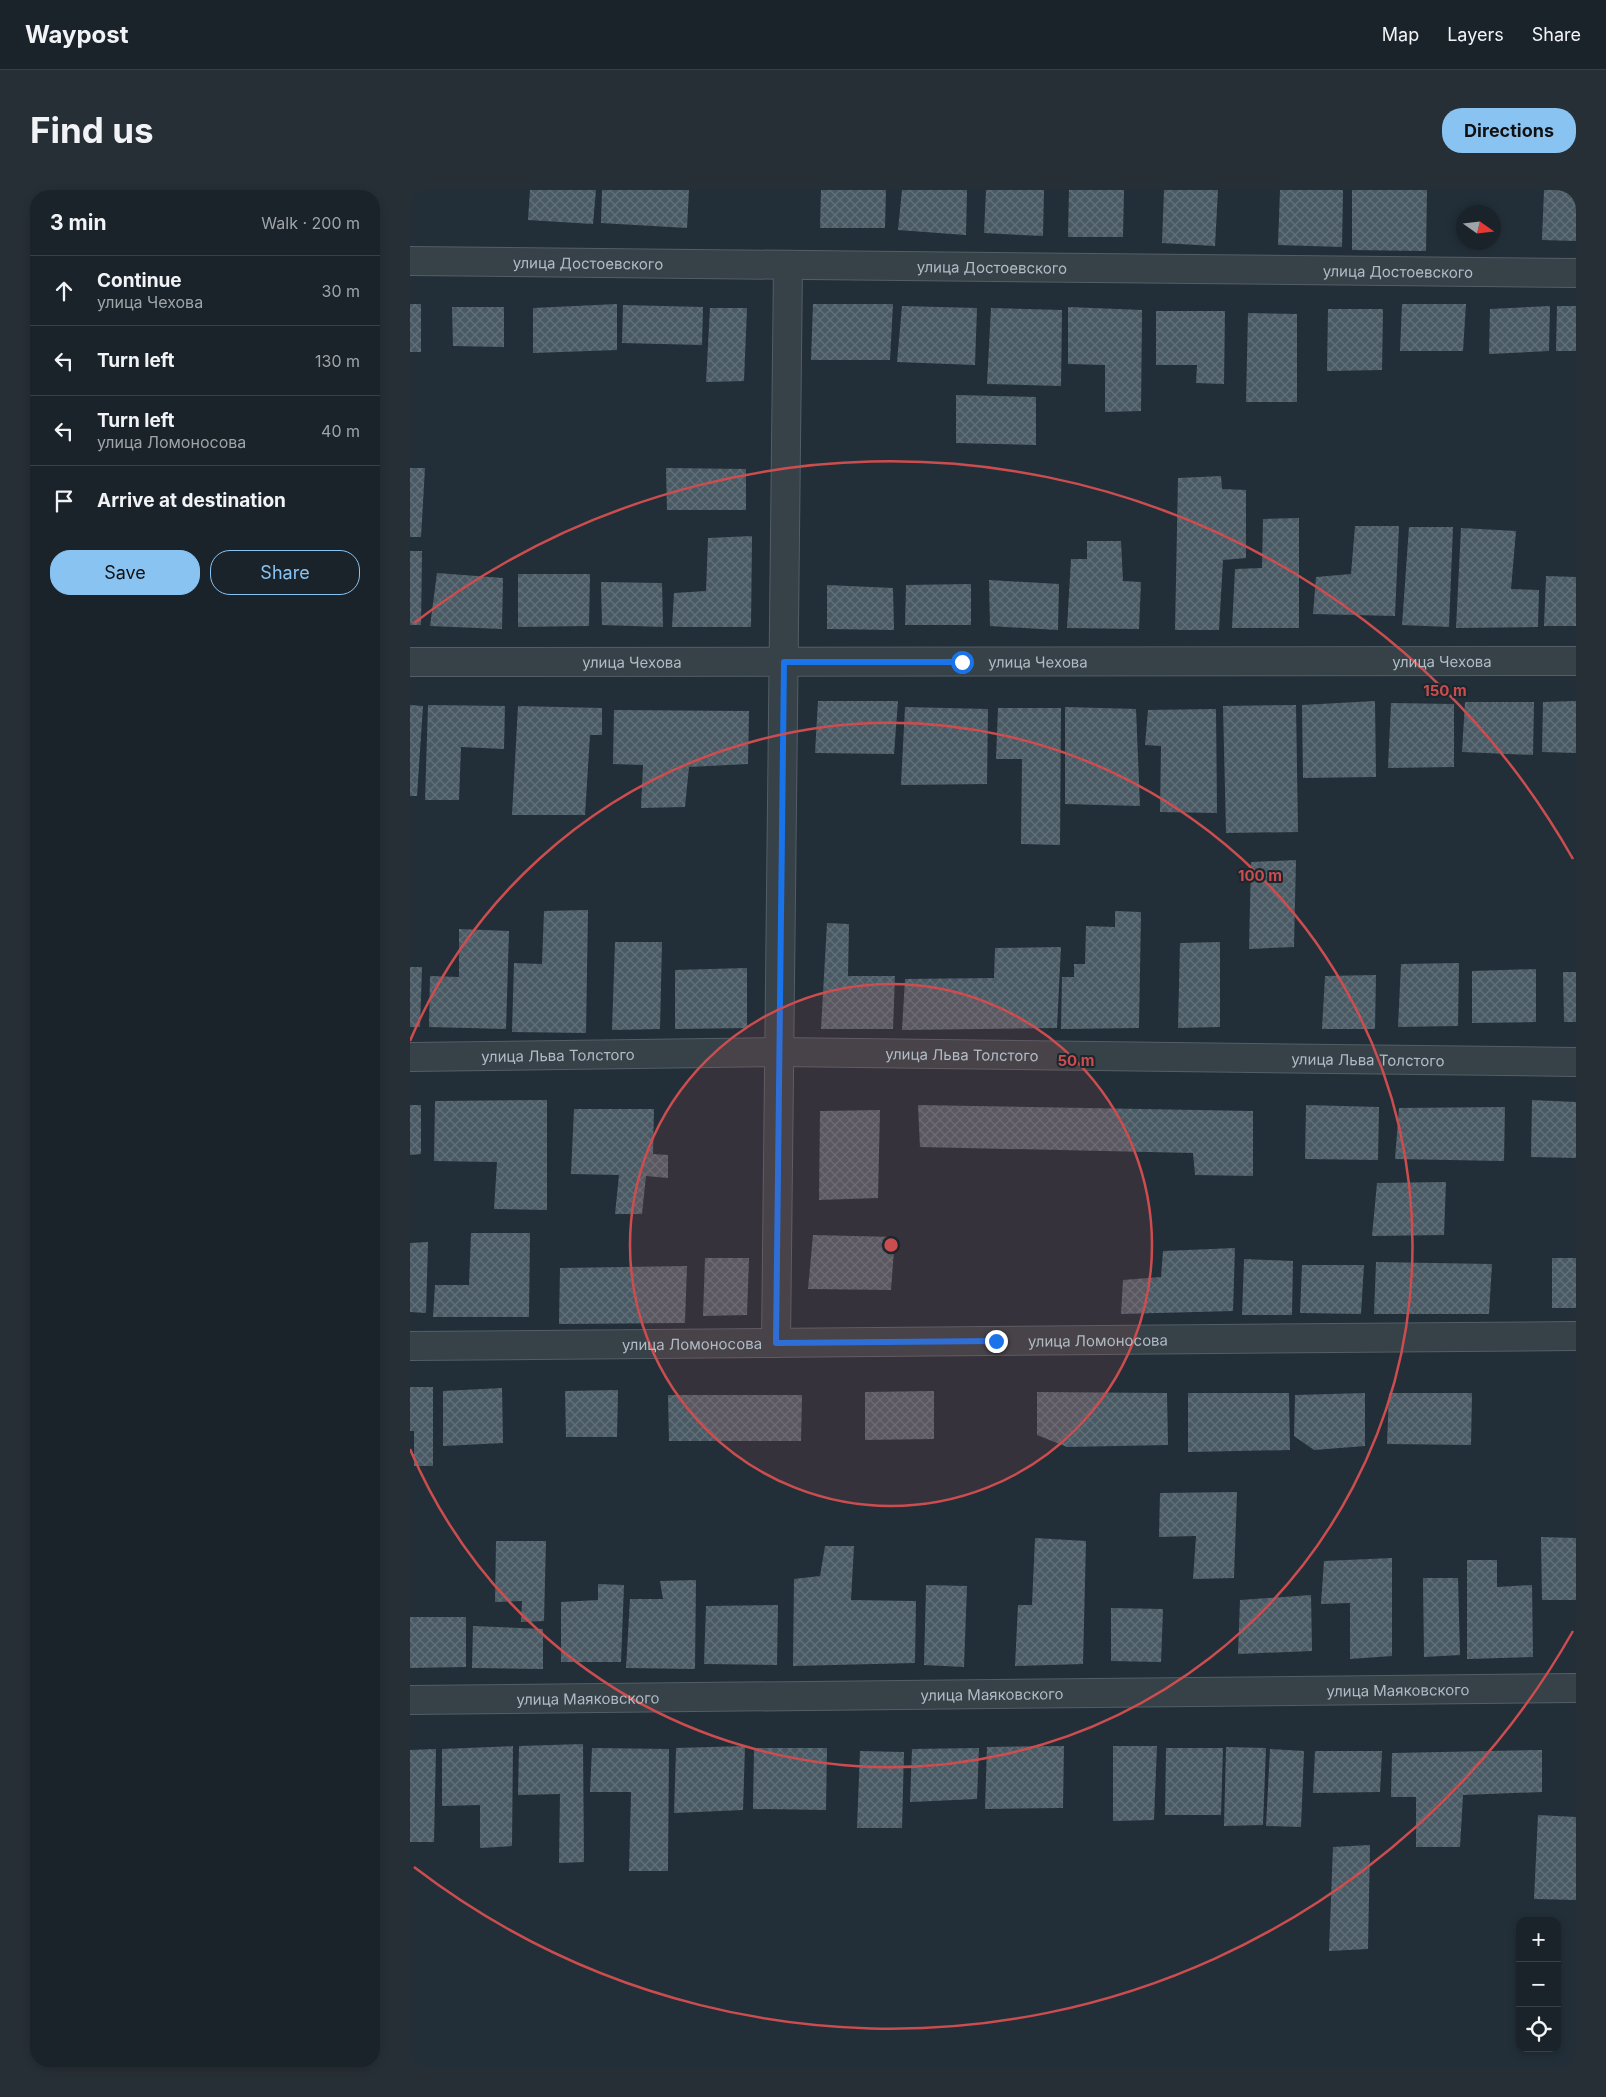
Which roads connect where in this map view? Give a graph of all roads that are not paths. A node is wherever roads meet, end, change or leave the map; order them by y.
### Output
1 (410, 261) edge
2 (788, 265) junction
3 (1576, 273) edge
4 (1576, 661) edge
5 (410, 662) edge
6 (784, 662) junction
7 (779, 1052) junction
8 (410, 1057) edge
9 (1576, 1062) edge
10 (1576, 1336) edge
11 (776, 1343) junction
12 (410, 1346) edge
13 (1576, 1688) edge
14 (410, 1700) edge

1 - 2 street, улица Достоевского
2 - 3 street, улица Достоевского
2 - 6 street
4 - 6 street, улица Чехова
5 - 6 street, улица Чехова
6 - 7 street
7 - 8 street, улица Льва Толстого
7 - 9 street, улица Льва Толстого
7 - 11 street
10 - 11 street, улица Ломоносова
11 - 12 street, улица Ломоносова
13 - 14 street, улица Маяковского

